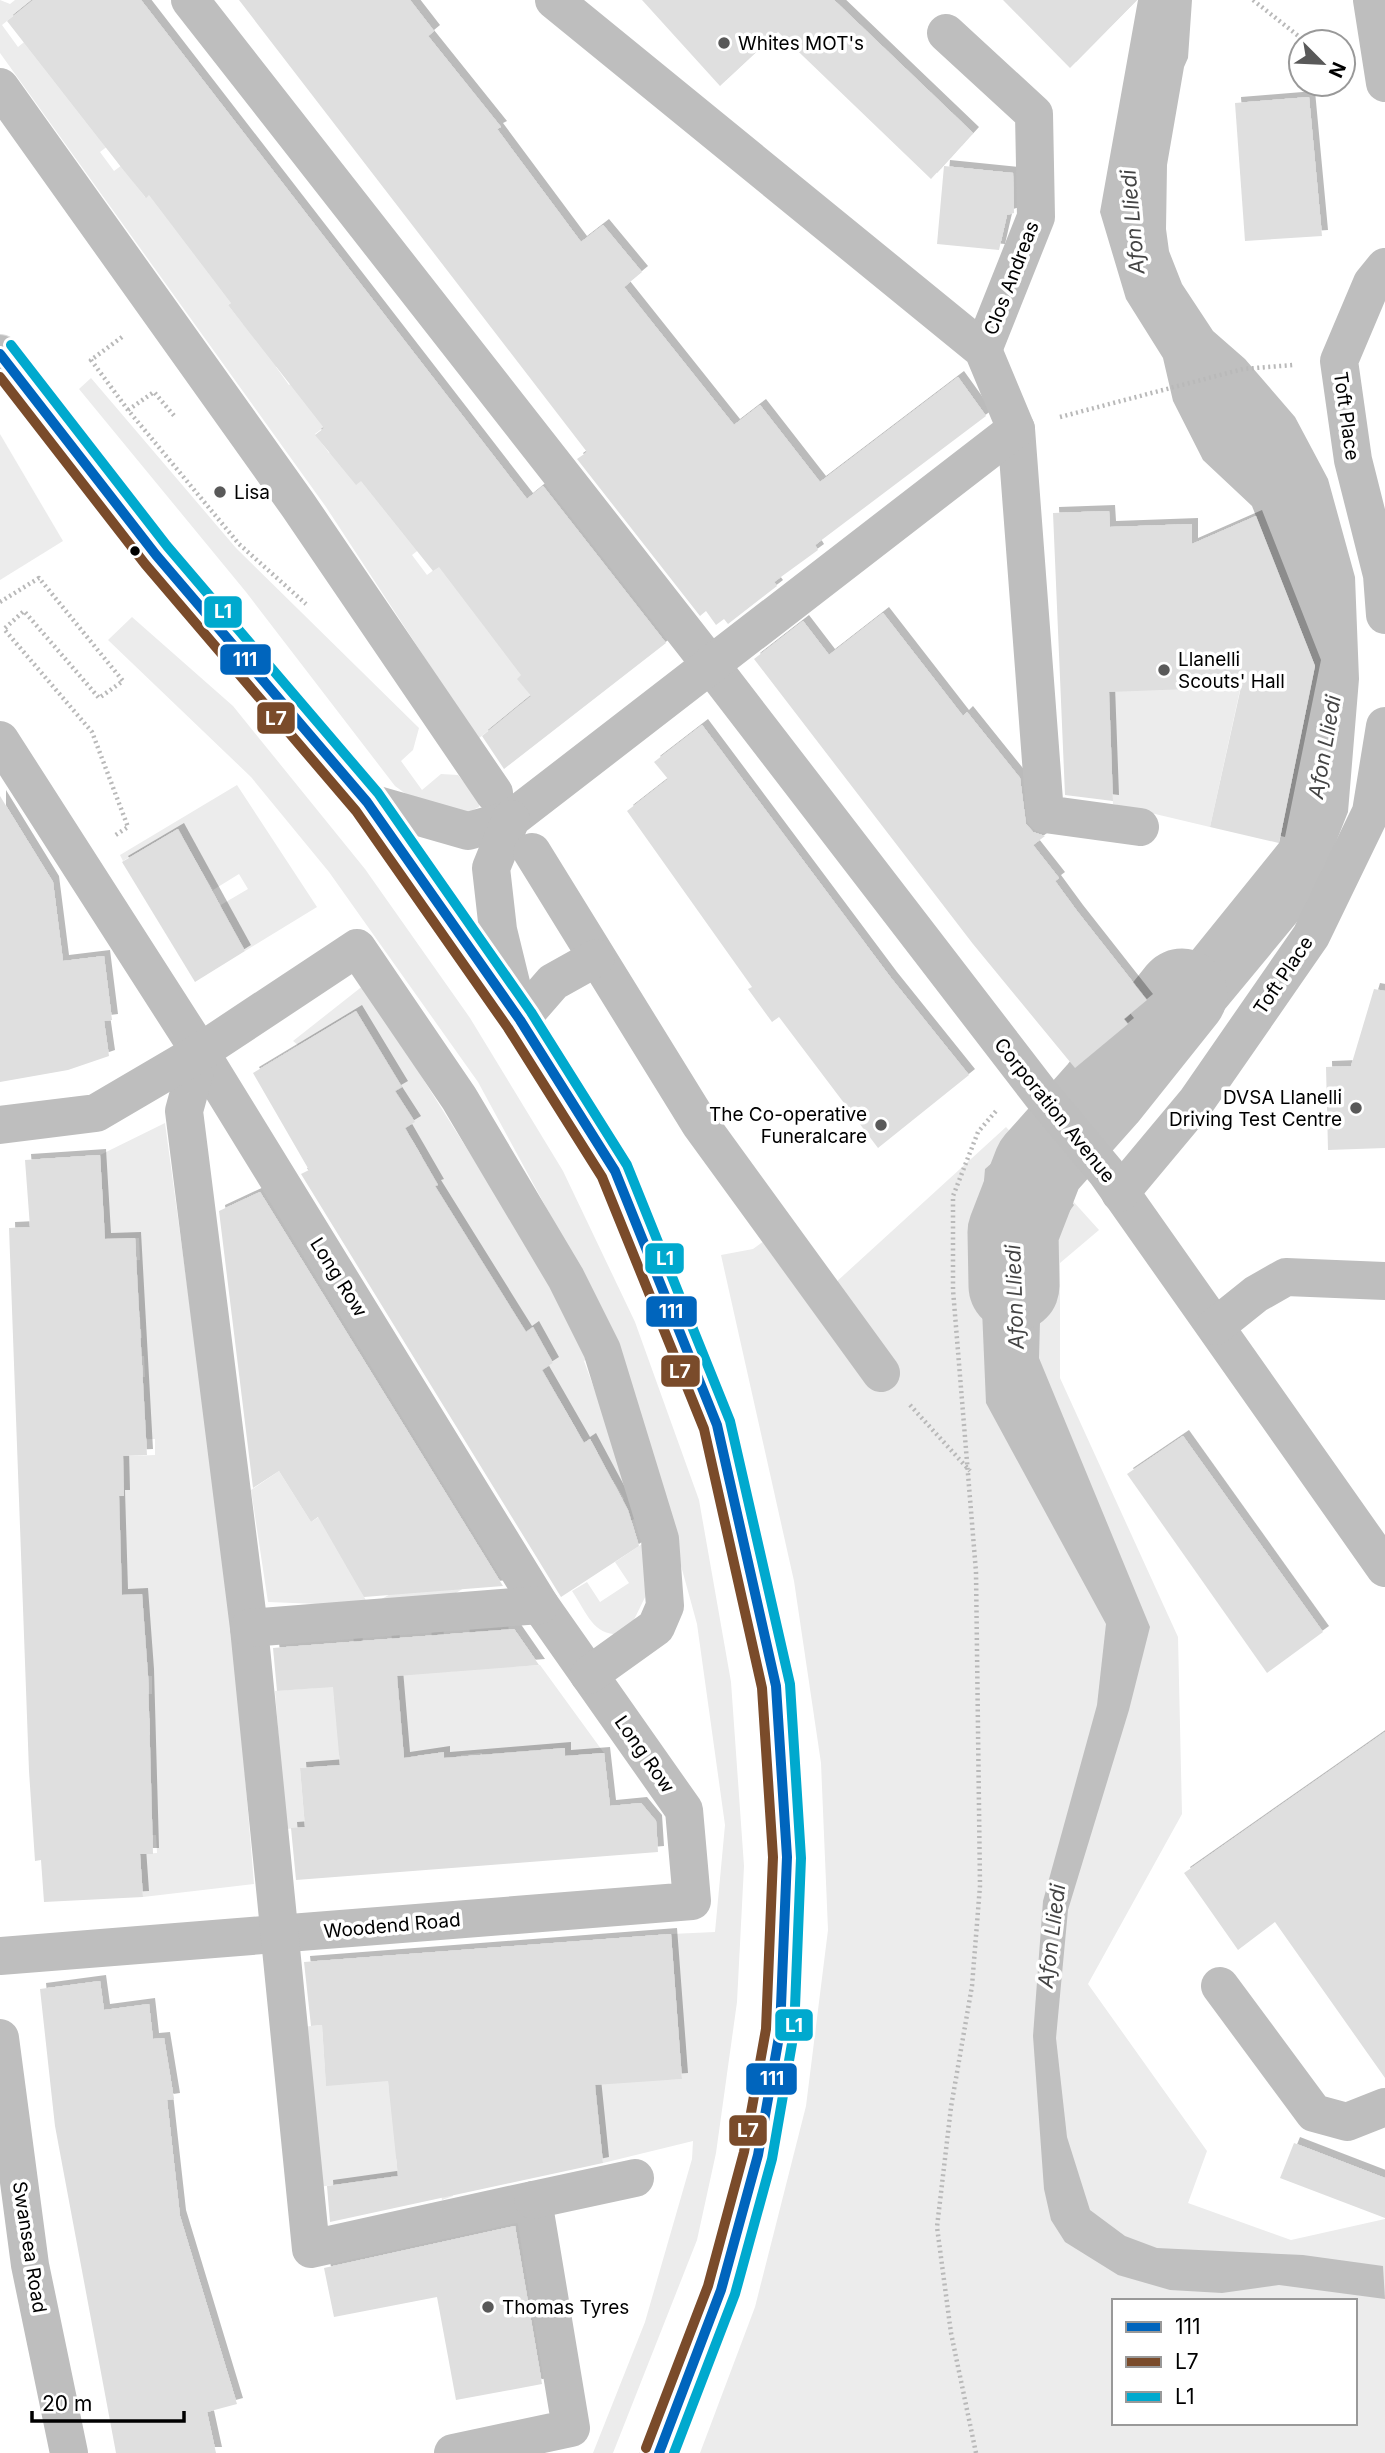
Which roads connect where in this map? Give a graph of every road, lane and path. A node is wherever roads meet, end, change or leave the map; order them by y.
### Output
1 (190, 0) edge
2 (554, 0) edge
3 (1253, 0) edge
4 (1372, 0) edge
5 (1288, 28) edge
6 (946, 33) dead end
7 (1383, 60) edge
8 (0, 87) edge
9 (1385, 267) edge
10 (983, 351) junction
11 (0, 354) edge
12 (91, 360) dead end
13 (1298, 364) dead end
14 (1016, 429) junction
15 (207, 502) dead end
16 (0, 602) edge
17 (1385, 615) edge
18 (709, 664) junction
19 (1385, 726) edge
20 (0, 740) edge
21 (367, 802) junction
22 (502, 806) junction
23 (1140, 827) dead end
24 (532, 852) dead end
25 (77, 860) junction
26 (596, 958) junction
27 (520, 1020) junction
28 (200, 1052) junction
29 (1033, 1084) junction
30 (0, 1125) edge
31 (1113, 1182) junction
32 (1385, 1281) edge
33 (1216, 1326) junction
34 (881, 1373) joint
35 (970, 1472) junction
36 (1385, 1568) edge
37 (540, 1605) junction
38 (248, 1629) junction
39 (589, 1675) junction
40 (684, 1810) joint
41 (281, 1934) junction
42 (0, 1956) edge
43 (1220, 1986) dead end
44 (0, 2038) edge
45 (1385, 2107) edge
46 (635, 2178) dead end
47 (533, 2200) junction
48 (69, 2453) edge
49 (453, 2453) edge
50 (659, 2453) edge
51 (976, 2453) edge

1 - 18 street, Corporation Avenue
2 - 10 street
3 - 5 path
4 - 7 street
6 - 10 street, Clos Andreas
8 - 22 street
9 - 17 street, Toft Place
10 - 14 street
11 - 21 street
12 - 15 path
13 - 14 path
14 - 18 street
14 - 23 street
16 - 25 path
18 - 22 street
18 - 29 street, Corporation Avenue
19 - 31 street, Toft Place
20 - 25 street, Long Row
21 - 22 street
21 - 27 street
22 - 27 street
24 - 26 street
25 - 28 street, Long Row
26 - 27 street
26 - 34 street
27 - 50 street
28 - 30 street
28 - 37 street, Long Row
28 - 38 street
28 - 39 street
29 - 31 street, Corporation Avenue
29 - 35 path
31 - 33 street, Corporation Avenue
32 - 33 street
33 - 36 street, Corporation Avenue
34 - 35 path
35 - 51 path
37 - 38 street
37 - 39 street, Long Row
38 - 41 street
39 - 40 street, Long Row
40 - 41 street, Woodend Road
41 - 42 street, Woodend Road
41 - 47 street
43 - 45 street
44 - 48 street, Swansea Road
46 - 47 street
47 - 49 street

